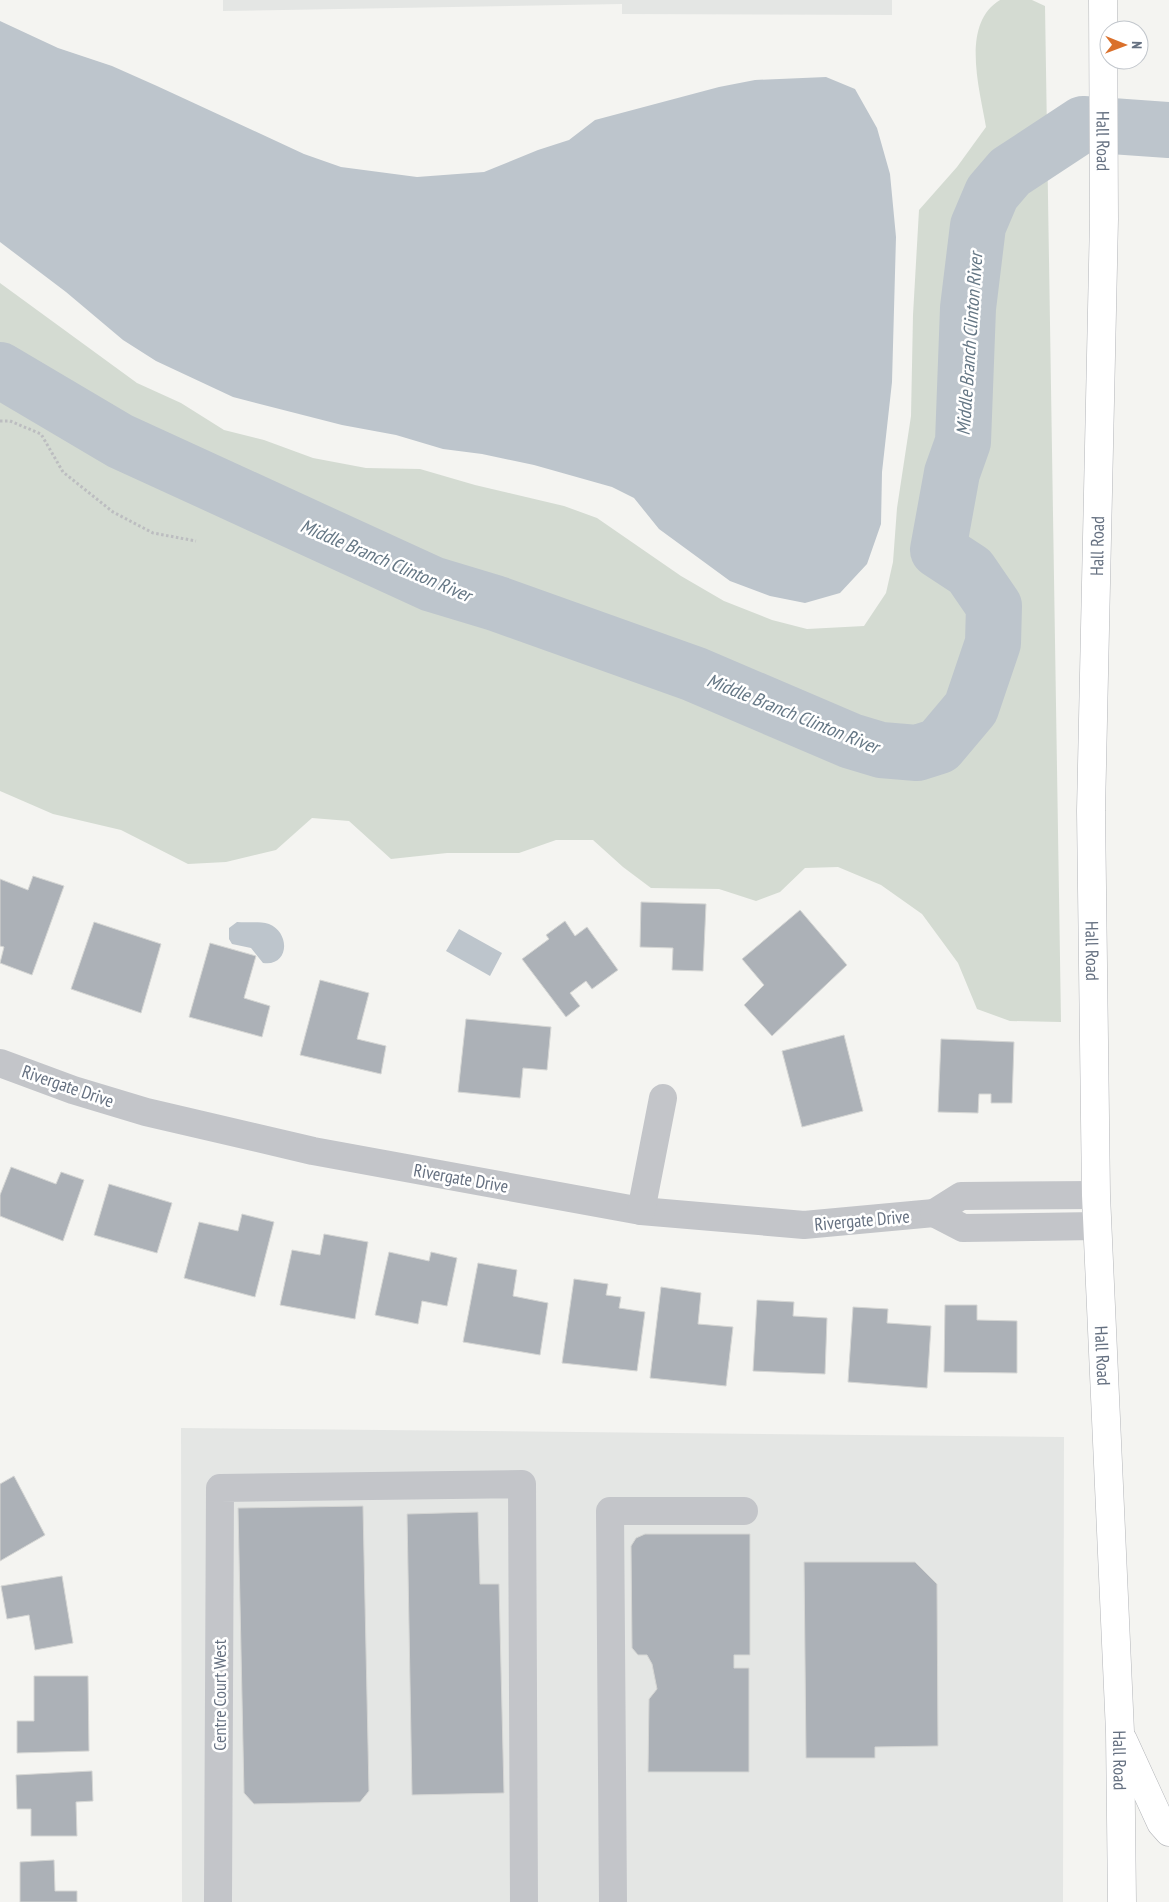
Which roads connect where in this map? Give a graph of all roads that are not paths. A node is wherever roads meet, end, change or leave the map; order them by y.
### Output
1 (1103, 0) edge
2 (0, 1063) edge
3 (663, 1098) dead end
4 (1096, 1195) junction
5 (642, 1211) junction
6 (934, 1213) junction
7 (1097, 1226) junction
8 (744, 1511) dead end
9 (1120, 1732) junction
10 (1169, 1832) edge
11 (218, 1902) edge
12 (524, 1902) edge
13 (613, 1902) edge
14 (1122, 1902) edge

1 - 4 highway, Hall Road
2 - 5 street, Rivergate Drive
3 - 5 street
4 - 6 street, Rivergate Drive
4 - 7 highway, Hall Road
5 - 6 street, Rivergate Drive
6 - 7 street, Rivergate Drive
7 - 9 highway, Hall Road
8 - 13 street
9 - 10 highway
9 - 14 highway, Hall Road
11 - 12 street, Centre Court West

